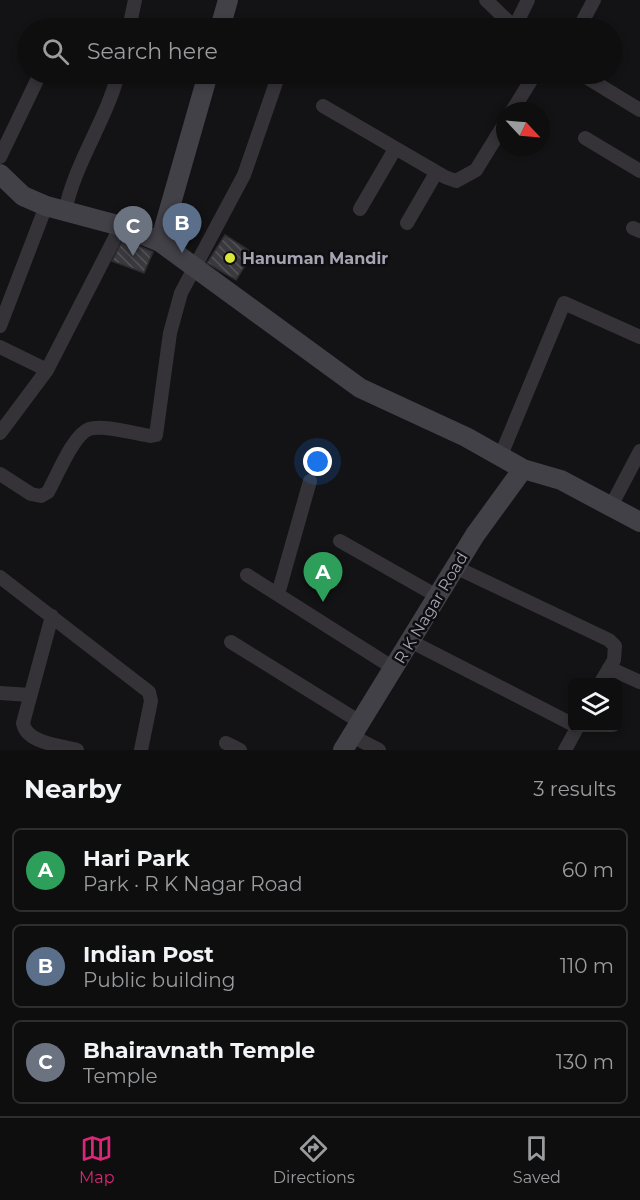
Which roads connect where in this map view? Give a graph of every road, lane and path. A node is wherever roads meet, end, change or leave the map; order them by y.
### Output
1 (135, 0) edge
2 (228, 0) edge
3 (486, 0) edge
4 (528, 0) edge
5 (594, 0) edge
6 (131, 18) edge
7 (223, 18) edge
8 (504, 18) edge
9 (519, 18) edge
10 (584, 18) edge
11 (35, 84) edge
12 (116, 84) edge
13 (205, 84) edge
14 (276, 84) edge
15 (529, 84) edge
16 (597, 84) edge
17 (518, 102) edge
18 (323, 106) dead end
19 (640, 110) edge
20 (496, 138) edge
21 (585, 138) dead end
22 (395, 149) junction
23 (0, 157) edge
24 (640, 171) edge
25 (436, 172) junction
26 (0, 174) edge
27 (55, 209) junction
28 (360, 209) dead end
29 (407, 223) dead end
30 (122, 226) junction
31 (160, 242) junction
32 (195, 266) junction
33 (0, 326) edge
34 (640, 337) edge
35 (0, 347) edge
36 (47, 370) junction
37 (0, 433) edge
38 (640, 451) edge
39 (501, 455) junction
40 (523, 469) junction
41 (0, 474) edge
42 (310, 481) dead end
43 (610, 508) junction
44 (640, 522) edge
45 (340, 541) dead end
46 (455, 567) junction
47 (247, 575) dead end
48 (0, 577) edge
49 (278, 594) junction
50 (437, 596) junction
51 (52, 616) junction
52 (410, 641) junction
53 (231, 642) dead end
54 (609, 668) junction
55 (395, 669) junction
56 (603, 678) edge
57 (640, 682) edge
58 (0, 693) edge
59 (30, 695) junction
60 (568, 721) edge
61 (575, 732) edge
62 (352, 736) edge
63 (226, 743) dead end
64 (76, 750) edge
65 (141, 750) edge
66 (240, 750) edge
67 (379, 750) edge
68 (565, 750) edge

1 - 6 street
2 - 7 street
3 - 8 street
4 - 9 street
5 - 10 street
11 - 23 street
12 - 27 street
13 - 31 street
14 - 32 street
15 - 17 street
16 - 19 street
18 - 22 street
20 - 25 street
21 - 24 street
22 - 25 street
22 - 28 street
25 - 29 street
26 - 27 street
27 - 30 street
27 - 33 street
30 - 31 street
30 - 36 street
31 - 32 street
32 - 39 street
32 - 41 street
34 - 39 street
35 - 36 street
36 - 37 street
38 - 43 street
39 - 40 street
40 - 43 street
40 - 46 street, R K Nagar Road
42 - 49 street
43 - 44 street
45 - 50 street
46 - 50 street, R K Nagar Road
46 - 54 street
47 - 49 street
48 - 51 street
49 - 55 street
50 - 52 street, R K Nagar Road
51 - 59 street
51 - 65 street
52 - 55 street, R K Nagar Road
52 - 60 street
53 - 62 street
54 - 56 street
54 - 57 street
55 - 62 street, R K Nagar Road
58 - 59 street
59 - 64 street
61 - 68 street
62 - 67 street
63 - 66 street

